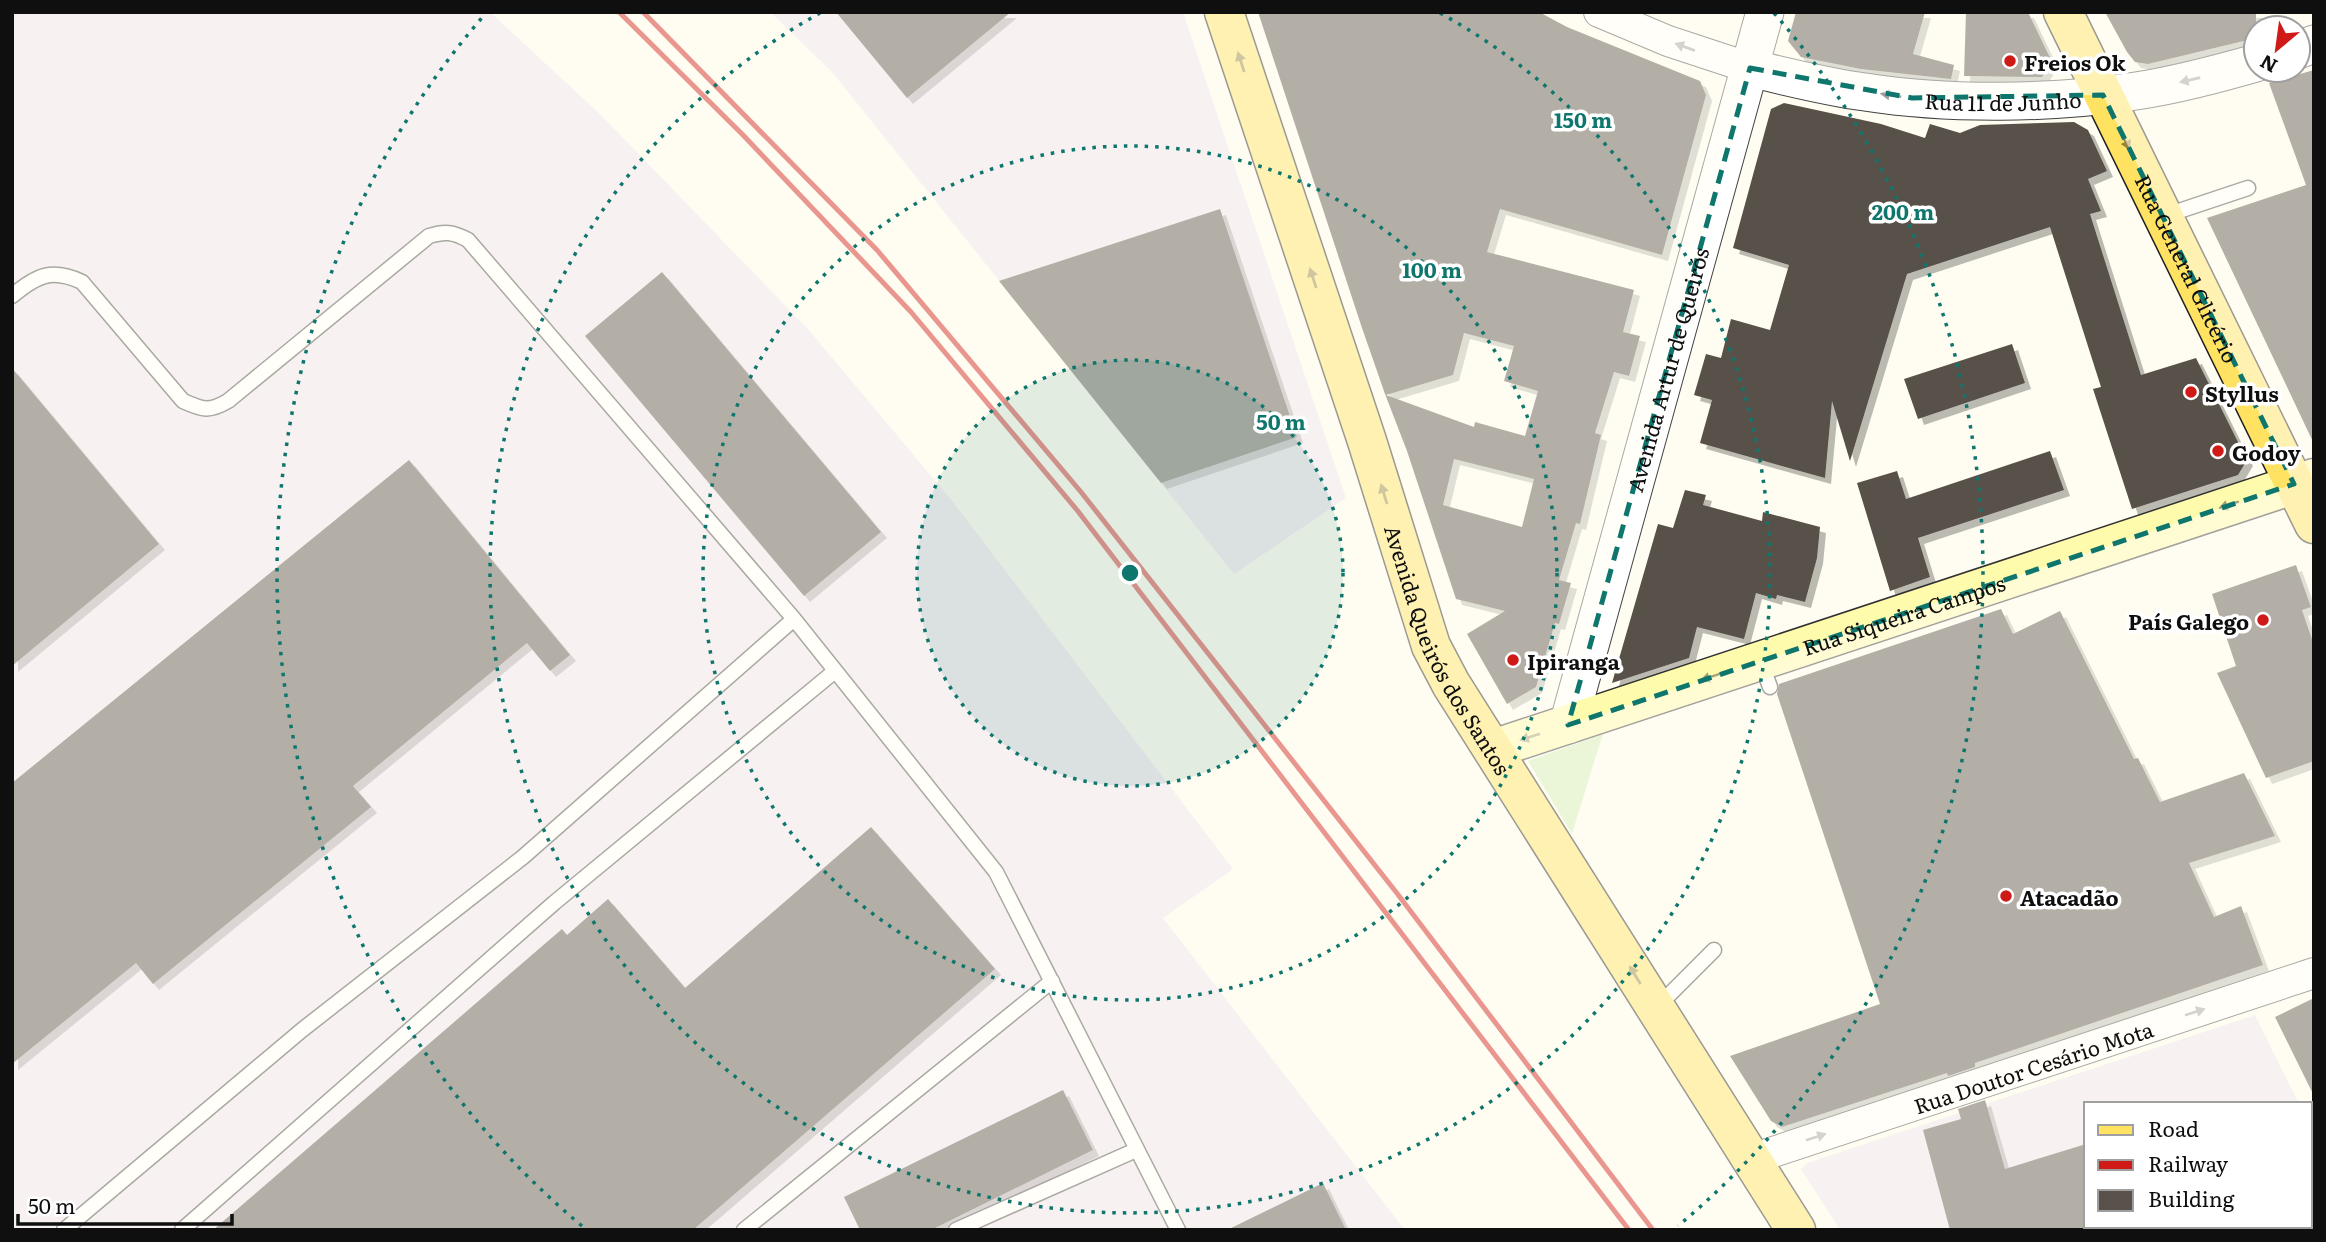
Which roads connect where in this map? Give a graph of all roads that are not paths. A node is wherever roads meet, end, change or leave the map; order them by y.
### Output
1 (1224, 12) edge
2 (1600, 12) edge
3 (1765, 12) edge
4 (2063, 12) edge
5 (2242, 66) edge
6 (1750, 68) junction
7 (2103, 95) junction
8 (2248, 188) dead end
9 (2162, 216) junction
10 (12, 296) edge
11 (2304, 481) edge
12 (2314, 524) edge
13 (794, 620) junction
14 (835, 671) junction
15 (1567, 725) junction
16 (1493, 749) junction
17 (1714, 950) dead end
18 (2314, 973) edge
19 (1052, 981) junction
20 (1656, 1008) junction
21 (1136, 1150) junction
22 (1752, 1159) junction
23 (64, 1230) edge
24 (182, 1230) edge
25 (744, 1230) edge
26 (956, 1230) edge
27 (1178, 1230) edge
28 (1796, 1230) edge

16 -> 1 main road, Avenida Queirós dos Santos
6 -> 2 street
3 - 6 street, Avenida Artur de Queirós
4 - 7 main road, Rua General Glicério
5 -> 7 street, Rua 11 de Junho
7 -> 6 street, Rua 11 de Junho
6 - 15 street, Avenida Artur de Queirós
7 -> 9 main road, Rua General Glicério
8 - 9 lane
9 - 11 main road, Rua General Glicério
10 - 13 lane
11 - 12 main road, Rua General Glicério
11 -> 15 main road, Rua Siqueira Campos
13 - 14 lane
13 - 23 lane
14 - 19 lane
14 - 24 lane
15 -> 16 main road, Rua Siqueira Campos
20 -> 16 main road, Avenida Queirós dos Santos
17 - 20 lane
22 -> 18 street, Rua Doutor Cesário Mota
19 - 21 lane
19 - 25 lane
20 - 22 main road, Avenida Queirós dos Santos
21 - 26 lane
21 - 27 lane
22 - 28 main road, Avenida Queirós dos Santos

